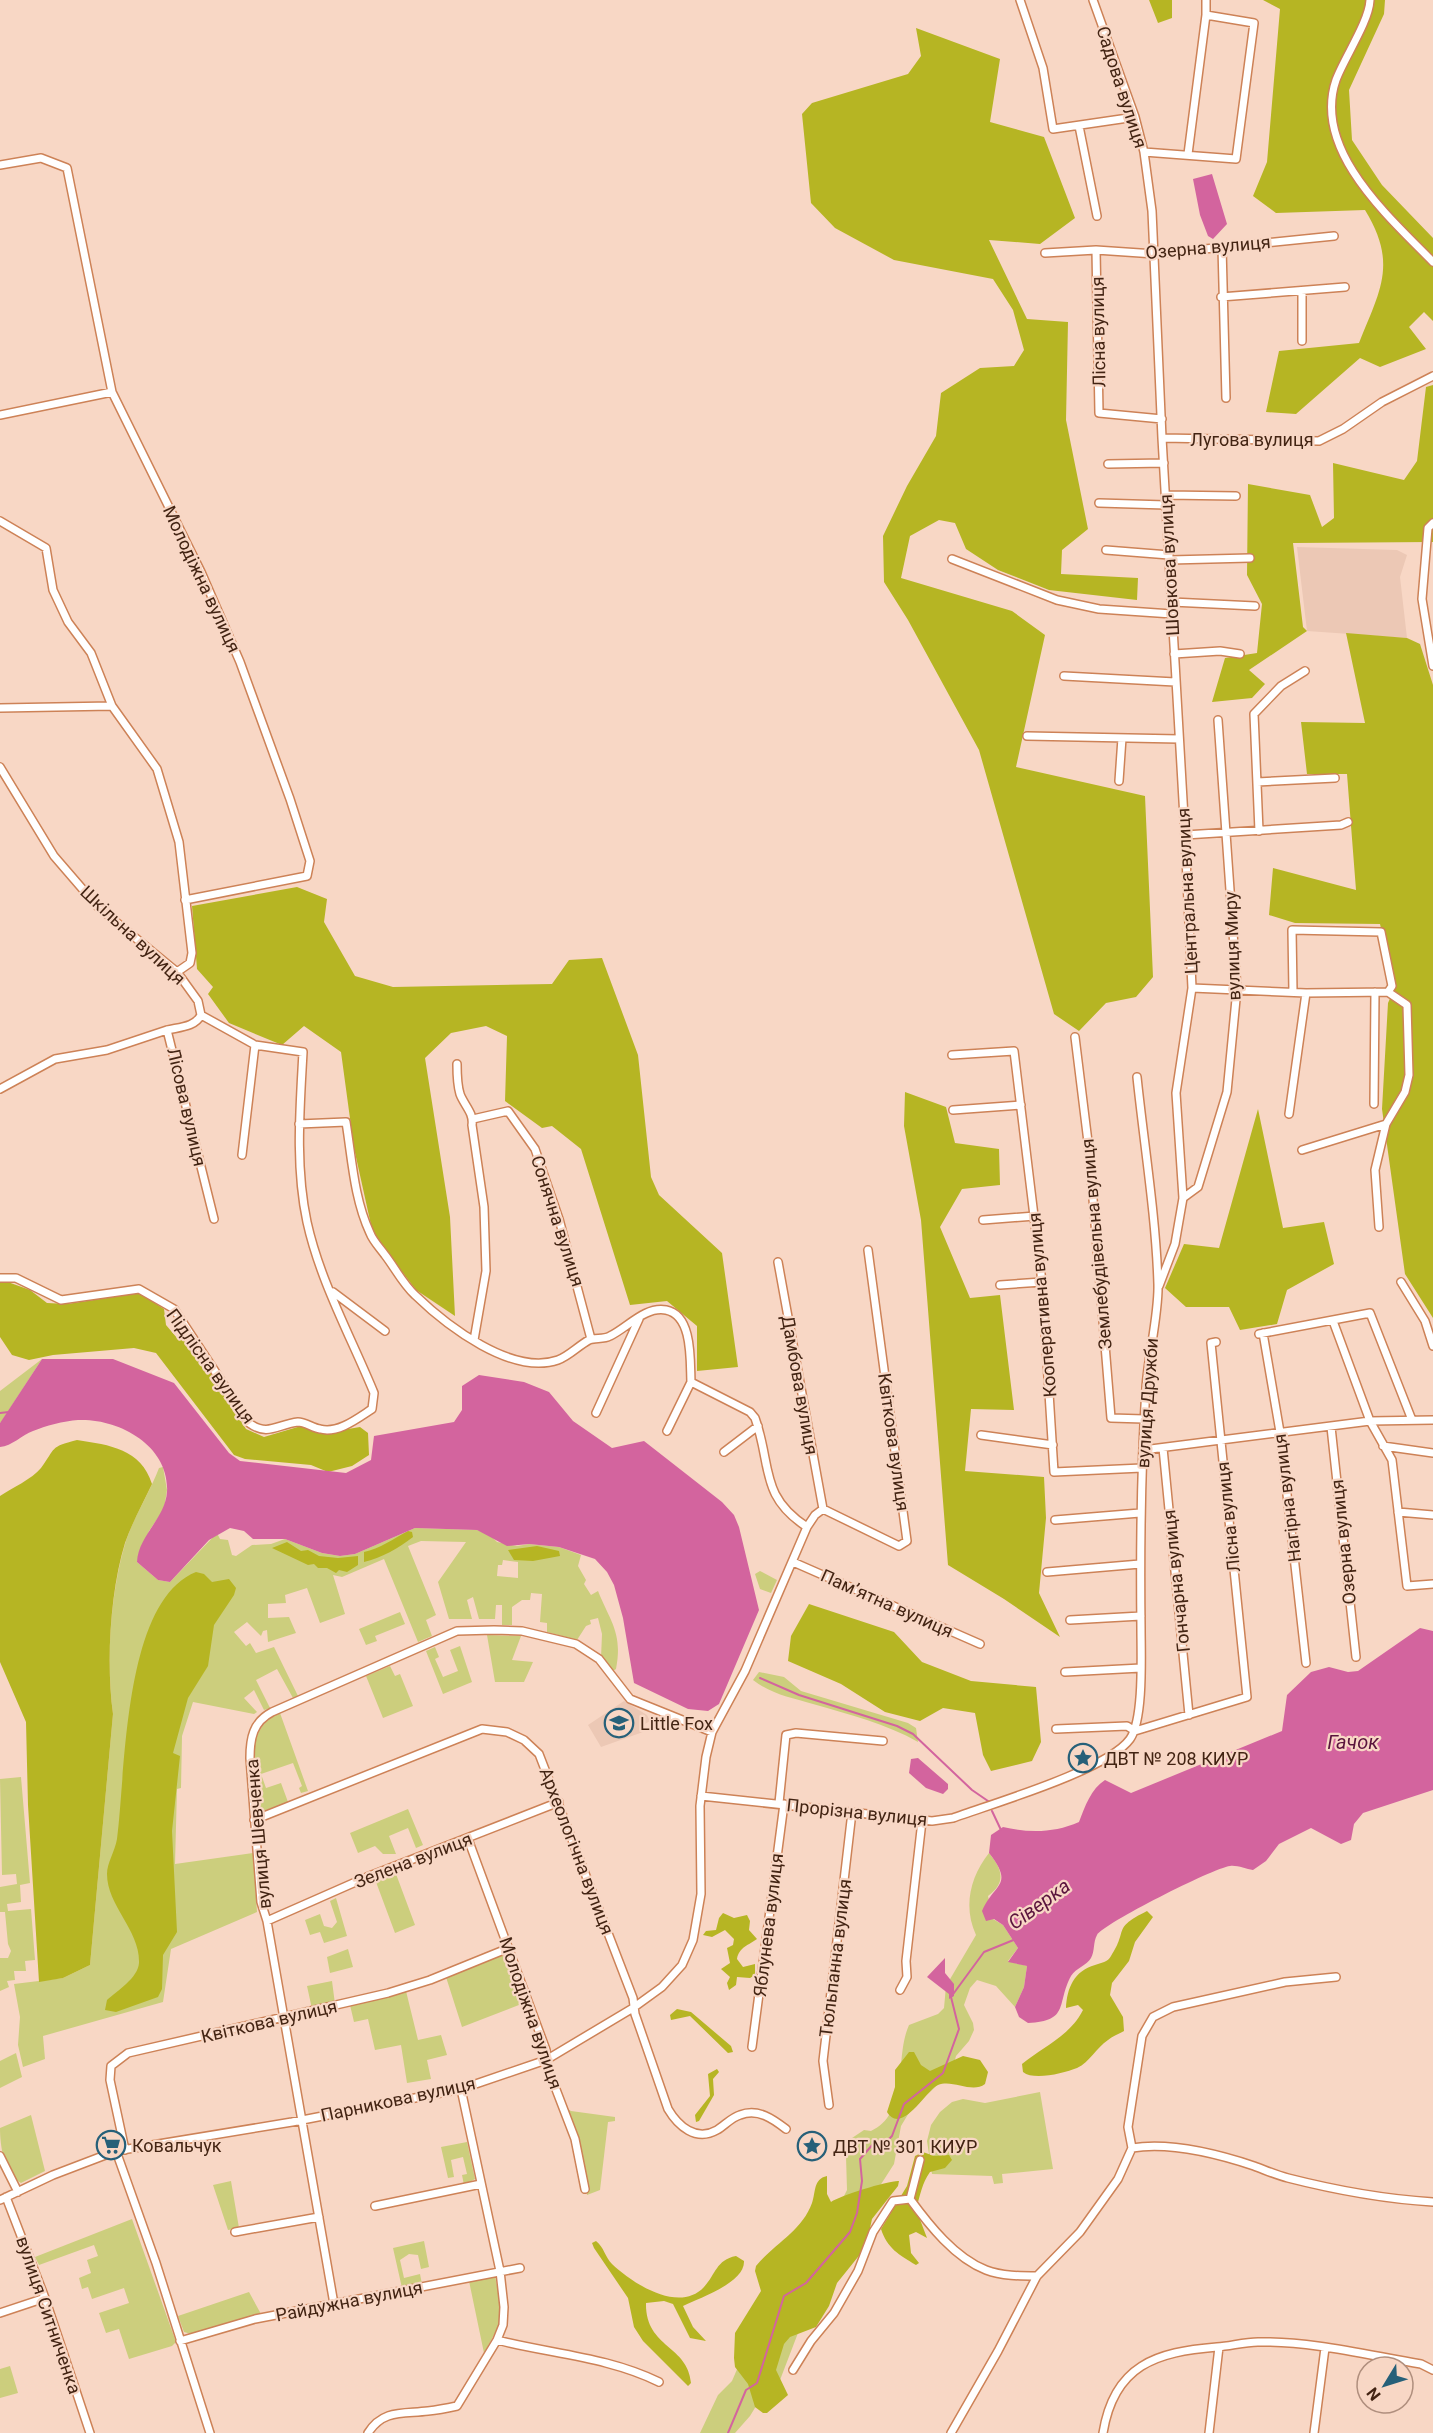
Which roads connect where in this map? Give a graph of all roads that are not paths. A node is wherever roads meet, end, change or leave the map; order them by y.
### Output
1 (1020, 0) edge
2 (1093, 0) edge
3 (1206, 0) edge
4 (1370, 0) edge
5 (1206, 15) junction
6 (1135, 117) junction
7 (1079, 126) junction
8 (1144, 152) junction
9 (1188, 154) junction
10 (0, 165) edge
11 (1097, 216) dead end
12 (1335, 236) dead end
13 (1222, 248) junction
14 (1096, 250) junction
15 (1045, 253) dead end
16 (1155, 254) junction
17 (1433, 262) edge
18 (1345, 287) dead end
19 (1302, 291) junction
20 (1221, 297) junction
21 (1302, 341) dead end
22 (1433, 376) edge
23 (112, 392) junction
24 (1226, 398) dead end
25 (0, 415) edge
26 (1162, 419) junction
27 (1162, 438) junction
28 (1108, 464) dead end
29 (1164, 464) junction
30 (1166, 495) junction
31 (1236, 496) dead end
32 (1099, 503) dead end
33 (1166, 505) junction
34 (0, 521) edge
35 (1430, 526) edge
36 (1106, 550) dead end
37 (1169, 558) junction
38 (1250, 558) dead end
39 (952, 559) dead end
40 (1172, 602) junction
41 (1255, 606) dead end
42 (1172, 614) junction
43 (1174, 654) junction
44 (1240, 654) dead end
45 (1433, 666) edge
46 (1305, 671) dead end
47 (1064, 676) dead end
48 (1175, 681) junction
49 (112, 706) junction
50 (0, 708) edge
51 (1177, 711) joint
52 (1218, 720) dead end
53 (1027, 736) dead end
54 (1122, 738) junction
55 (1179, 739) junction
56 (0, 768) edge
57 (1335, 778) dead end
58 (1119, 781) dead end
59 (1257, 782) junction
60 (1348, 822) dead end
61 (1259, 831) junction
62 (1227, 833) junction
63 (1185, 835) junction
64 (185, 900) junction
65 (177, 972) junction
66 (1192, 987) junction
67 (1237, 989) junction
68 (1293, 992) junction
69 (1375, 992) junction
70 (1388, 992) junction
71 (1306, 993) junction
72 (201, 1015) junction
73 (167, 1030) junction
74 (1074, 1037) dead end
75 (255, 1045) junction
76 (952, 1055) dead end
77 (457, 1064) dead end
78 (1137, 1077) dead end
79 (0, 1089) edge
80 (1374, 1104) dead end
81 (1021, 1105) junction
82 (953, 1110) dead end
83 (1289, 1114) dead end
84 (473, 1119) junction
85 (299, 1124) junction
86 (1386, 1124) junction
87 (1302, 1150) dead end
88 (242, 1155) dead end
89 (1183, 1198) junction
90 (1035, 1216) junction
91 (214, 1219) dead end
92 (983, 1220) dead end
93 (1379, 1227) dead end
94 (868, 1250) dead end
95 (778, 1262) dead end
96 (0, 1278) edge
97 (1042, 1282) junction
98 (1401, 1282) dead end
99 (1000, 1285) dead end
100 (1159, 1286) junction
101 (330, 1291) junction
102 (640, 1316) junction
103 (1333, 1321) junction
104 (385, 1331) dead end
105 (591, 1339) junction
106 (474, 1340) junction
107 (1216, 1342) dead end
108 (1433, 1346) edge
109 (691, 1382) junction
110 (596, 1413) dead end
111 (1144, 1419) junction
112 (1412, 1420) junction
113 (1433, 1420) edge
114 (1370, 1421) junction
115 (758, 1426) junction
116 (1331, 1427) junction
117 (667, 1431) dead end
118 (1281, 1432) junction
119 (981, 1435) dead end
120 (1220, 1440) junction
121 (1053, 1445) junction
122 (1383, 1446) junction
123 (1163, 1448) junction
124 (1143, 1450) junction
125 (724, 1452) dead end
126 (1433, 1453) edge
127 (1142, 1468) junction
128 (823, 1509) junction
129 (1398, 1512) junction
130 (1140, 1513) junction
131 (1433, 1515) edge
132 (1055, 1520) dead end
133 (807, 1527) junction
134 (793, 1562) junction
135 (1140, 1564) junction
136 (1047, 1572) dead end
137 (1433, 1584) edge
138 (1141, 1616) junction
139 (1070, 1620) dead end
140 (980, 1644) dead end
141 (1356, 1657) dead end
142 (1306, 1664) dead end
143 (1141, 1668) junction
144 (1065, 1672) dead end
145 (1189, 1715) junction
146 (1056, 1729) dead end
147 (1135, 1731) junction
148 (712, 1732) junction
149 (883, 1742) dead end
150 (701, 1796) junction
151 (559, 1802) junction
152 (781, 1803) junction
153 (852, 1812) junction
154 (254, 1820) junction
155 (922, 1821) junction
156 (468, 1839) junction
157 (267, 1921) junction
158 (509, 1947) junction
159 (1336, 1977) dead end
160 (900, 1989) dead end
161 (633, 2008) junction
162 (284, 2018) junction
163 (752, 2047) dead end
164 (546, 2060) junction
165 (461, 2089) junction
166 (829, 2105) dead end
167 (303, 2119) junction
168 (786, 2129) dead end
169 (1132, 2148) junction
170 (124, 2150) junction
171 (116, 2151) junction
172 (0, 2156) edge
173 (920, 2160) dead end
174 (481, 2184) junction
175 (585, 2189) dead end
176 (18, 2192) junction
177 (3, 2198) edge
178 (910, 2199) junction
179 (1433, 2202) edge
180 (375, 2206) dead end
181 (319, 2217) junction
182 (235, 2232) dead end
183 (520, 2268) dead end
184 (500, 2271) junction
185 (1037, 2276) junction
186 (45, 2298) junction
187 (334, 2304) junction
188 (0, 2313) edge
189 (497, 2340) junction
190 (180, 2341) junction
191 (1219, 2347) junction
192 (1325, 2348) junction
193 (793, 2370) dead end
194 (1433, 2370) edge
195 (659, 2382) dead end
196 (90, 2433) edge
197 (210, 2433) edge
198 (368, 2433) edge
199 (951, 2433) edge
200 (1103, 2433) edge
201 (1209, 2433) edge
202 (1314, 2433) edge

1 - 7 street
2 - 6 street, Садова вулиця
3 - 5 street
4 - 17 street
5 - 9 street
5 - 9 street
6 - 7 street
6 - 8 street, Садова вулиця
7 - 11 street
8 - 9 street
8 - 16 street, Садова вулиця
10 - 23 street, Молодіжна вулиця
12 - 13 street, Озерна вулиця
13 - 16 street, Озерна вулиця
13 - 20 street
14 - 15 street, Озерна вулиця
14 - 16 street, Озерна вулиця
14 - 26 street, Лісна вулиця
16 - 26 street, Шовкова вулиця
18 - 19 street
19 - 20 street
19 - 21 street
20 - 24 street
22 - 27 street, Лугова вулиця
23 - 25 street
23 - 64 street, Молодіжна вулиця
26 - 27 street, Шовкова вулиця
27 - 29 street, Шовкова вулиця
28 - 29 street
29 - 30 street, Шовкова вулиця
30 - 31 street
30 - 33 street, Шовкова вулиця
32 - 33 street
33 - 37 street, Шовкова вулиця
34 - 49 street
35 - 45 street
36 - 37 street
37 - 38 street
37 - 40 street, Шовкова вулиця
39 - 42 street
40 - 41 street
40 - 42 street, Шовкова вулиця
42 - 43 street, Шовкова вулиця
43 - 44 street
43 - 48 street, Шовкова вулиця
46 - 59 street
47 - 48 street
48 - 51 street, Шовкова вулиця
49 - 50 street
49 - 64 street
51 - 55 street, Центральна вулиця
52 - 62 street, вулиця Миру
53 - 54 street
54 - 55 street
54 - 58 street
55 - 63 street, Центральна вулиця
56 - 65 street, Шкільна вулиця
57 - 59 street
59 - 61 street
60 - 61 street
61 - 62 street
62 - 63 street
62 - 67 street, вулиця Миру
63 - 66 street, Центральна вулиця
64 - 65 street
65 - 72 street, Шкільна вулиця
66 - 67 street
66 - 89 street, Центральна вулиця
67 - 68 street
67 - 89 street, вулиця Миру
68 - 70 street
68 - 71 street
69 - 70 street
69 - 71 street
69 - 80 street
70 - 86 street
71 - 83 street
72 - 73 street
72 - 75 street
73 - 79 street, Лісова вулиця
73 - 91 street, Лісова вулиця
74 - 111 street, Землебудівельна вулиця
75 - 85 street
75 - 88 street
76 - 81 street, Кооперативна вулиця
77 - 84 street
78 - 100 street, вулиця Дружби
81 - 82 street
81 - 90 street, Кооперативна вулиця
84 - 105 street, Сонячна вулиця
84 - 106 street
85 - 101 street
85 - 106 street
86 - 87 street
86 - 93 street
89 - 100 street, Центральна вулиця
90 - 92 street
90 - 97 street, Кооперативна вулиця
94 - 128 street, Квіткова вулиця
95 - 128 street, Дамбова вулиця
96 - 101 street, Підлісна вулиця
97 - 99 street
97 - 121 street, Кооперативна вулиця
98 - 108 street
100 - 111 street, вулиця Дружби
101 - 104 street
102 - 105 street
102 - 109 street
102 - 110 street
103 - 112 street
103 - 114 street
103 - 118 street, Нагірна вулиця
105 - 106 street
107 - 120 street, Лісна вулиця
109 - 115 street
109 - 117 street
111 - 124 street, вулиця Дружби
112 - 113 street
112 - 114 street
114 - 116 street
114 - 122 street
115 - 125 street
115 - 133 street
116 - 118 street
116 - 141 street, Озерна вулиця
118 - 120 street
118 - 142 street, Нагірна вулиця
119 - 121 street
120 - 123 street
120 - 145 street, Лісна вулиця
121 - 127 street, Кооперативна вулиця
122 - 126 street
122 - 129 street
123 - 124 street
123 - 145 street, Гончарна вулиця
124 - 127 street, вулиця Дружби
127 - 130 street, вулиця Дружби
128 - 133 street
129 - 131 street
129 - 137 street
130 - 132 street
130 - 135 street, вулиця Дружби
133 - 134 street
134 - 140 street, Памʼятна вулиця
134 - 148 street, Парникова вулиця
135 - 136 street
135 - 138 street, вулиця Дружби
138 - 139 street
138 - 143 street, вулиця Дружби
143 - 144 street
143 - 147 street, вулиця Дружби
145 - 147 street
146 - 147 street
147 - 155 street, Прорізна вулиця
148 - 150 street, Парникова вулиця
148 - 154 street, вулиця Шевченка
149 - 152 street, Яблунева вулиця
150 - 152 street, Прорізна вулиця
150 - 161 street, Парникова вулиця
151 - 154 street, Археологічна вулиця
151 - 156 street, Зелена вулиця
151 - 161 street, Археологічна вулиця
152 - 153 street, Прорізна вулиця
152 - 163 street, Яблунева вулиця
153 - 155 street, Прорізна вулиця
153 - 166 street, Тюльпанна вулиця
154 - 157 street, вулиця Шевченка
155 - 160 street
156 - 157 street, Зелена вулиця
156 - 158 street, Молодіжна вулиця
157 - 162 street, вулиця Шевченка
158 - 162 street, Квіткова вулиця
158 - 164 street, Молодіжна вулиця
159 - 169 street
161 - 164 street, Парникова вулиця
161 - 168 street, Археологічна вулиця
162 - 167 street, вулиця Шевченка
162 - 170 street, Квіткова вулиця
164 - 165 street, Парникова вулиця
164 - 175 street, Молодіжна вулиця
165 - 167 street, Парникова вулиця
165 - 174 street
167 - 170 street, Парникова вулиця
167 - 181 street, вулиця Шевченка
169 - 179 street
169 - 185 street
170 - 171 street, Парникова вулиця
171 - 176 street, Парникова вулиця
171 - 190 street
172 - 176 street
173 - 178 street
174 - 180 street
174 - 184 street
176 - 177 street, Парникова вулиця
177 - 186 street, вулиця Ситниченка
178 - 185 street
178 - 193 street
181 - 182 street
181 - 187 street, вулиця Шевченка
183 - 184 street, Райдужна вулиця
184 - 187 street, Райдужна вулиця
184 - 189 street
185 - 199 street
186 - 188 street
186 - 196 street, вулиця Ситниченка
187 - 190 street, Райдужна вулиця
189 - 195 street
189 - 198 street
190 - 197 street
191 - 192 street
191 - 200 street
191 - 201 street
192 - 194 street
192 - 202 street

